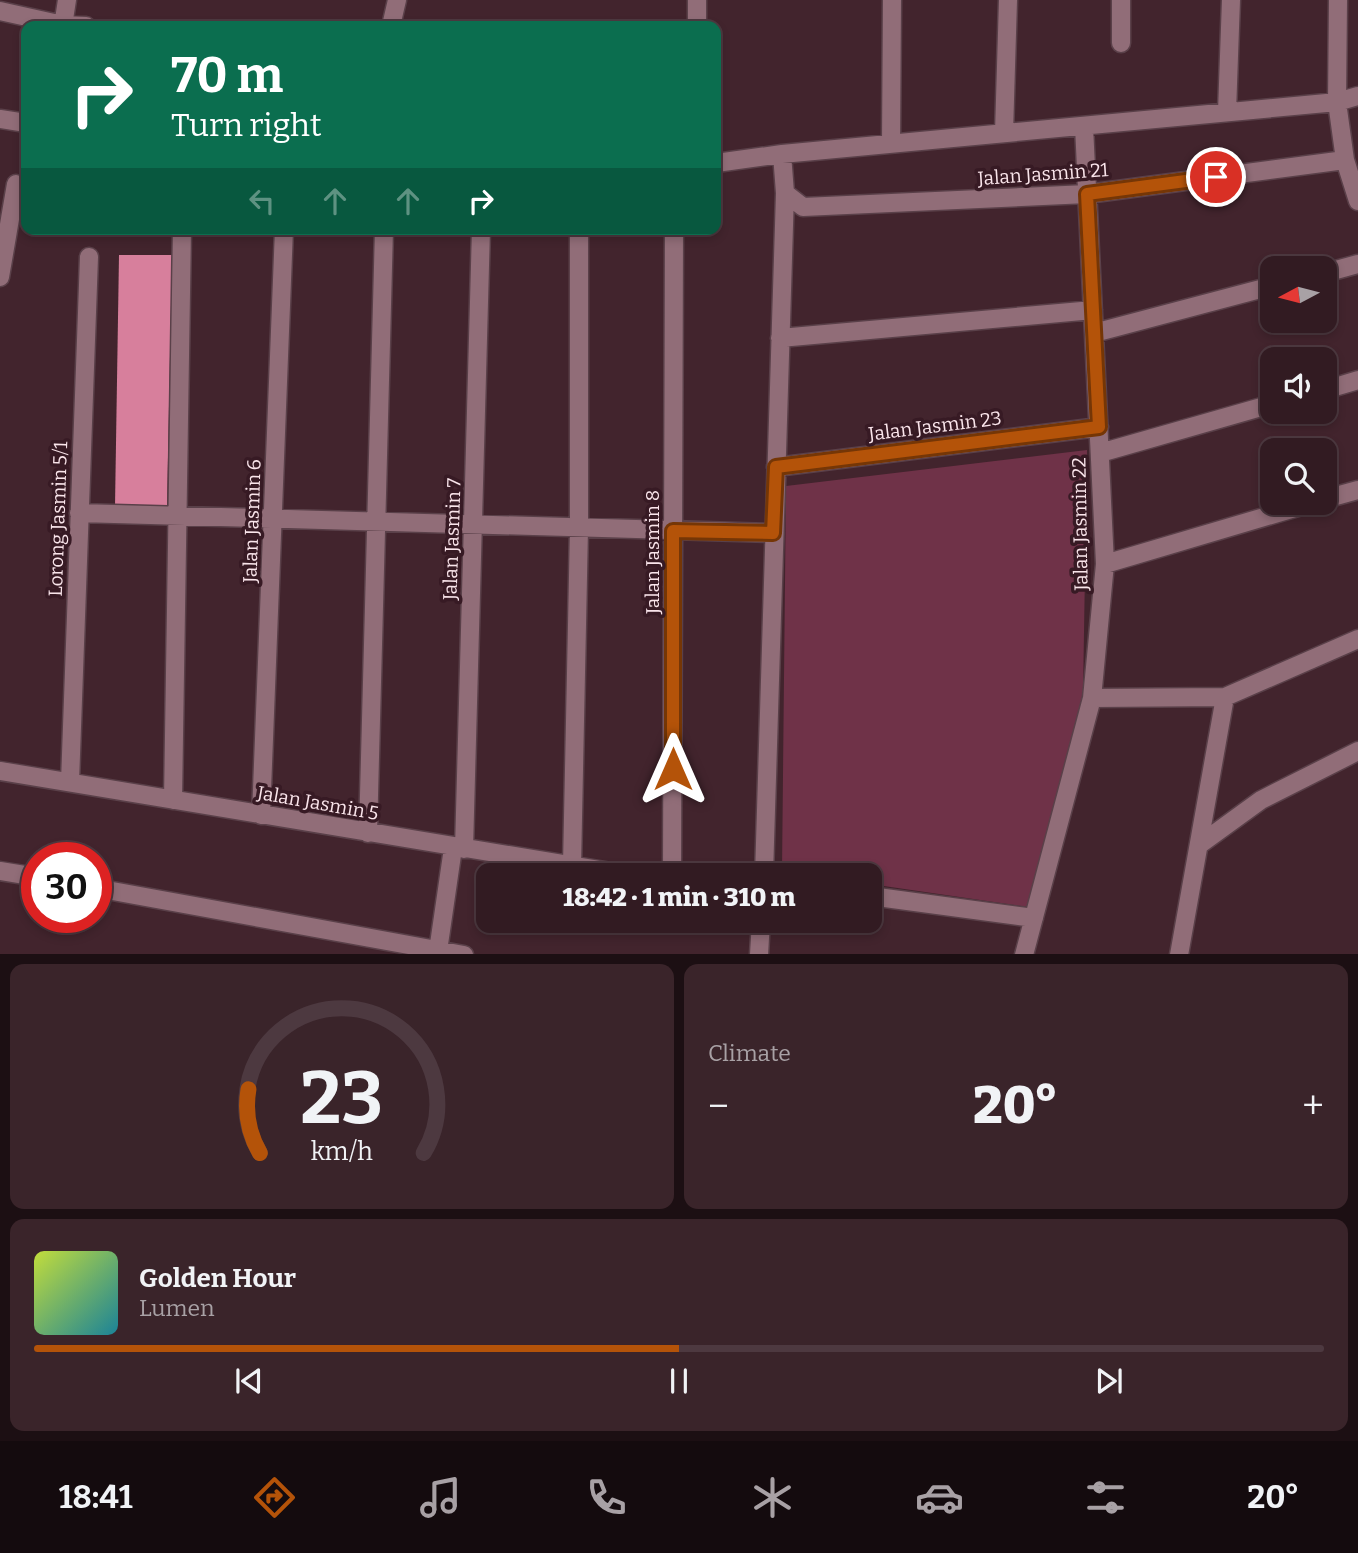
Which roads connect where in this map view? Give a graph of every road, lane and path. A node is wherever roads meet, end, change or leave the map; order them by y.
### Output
1 (67, 0) edge
2 (397, 0) edge
3 (697, 0) edge
4 (892, 0) edge
5 (1008, 0) edge
6 (1121, 0) edge
7 (1231, 0) edge
8 (1338, 0) edge
9 (0, 11) edge
10 (42, 21) edge
11 (64, 21) edge
12 (392, 21) edge
13 (697, 21) edge
14 (1121, 43) dead end
15 (1358, 96) edge
16 (1337, 102) junction
17 (1227, 113) junction
18 (0, 119) edge
19 (21, 123) edge
20 (1084, 126) junction
21 (1004, 133) junction
22 (891, 144) junction
23 (782, 154) junction
24 (1345, 160) junction
25 (721, 162) edge
26 (14, 184) edge
27 (785, 193) junction
28 (1087, 194) junction
29 (1358, 201) edge
30 (182, 235) edge
31 (284, 235) edge
32 (384, 235) edge
33 (481, 235) edge
34 (579, 235) edge
35 (674, 235) edge
36 (89, 257) dead end
37 (1358, 264) edge
38 (1337, 270) edge
39 (0, 277) edge
40 (1260, 289) edge
41 (1093, 310) junction
42 (1094, 333) junction
43 (780, 338) junction
44 (1358, 380) edge
45 (1337, 386) edge
46 (1260, 407) edge
47 (1099, 427) junction
48 (1100, 453) junction
49 (776, 467) junction
50 (1358, 489) edge
51 (1337, 495) edge
52 (79, 513) junction
53 (1271, 515) edge
54 (177, 516) junction
55 (273, 519) junction
56 (377, 522) junction
57 (473, 525) junction
58 (579, 528) junction
59 (673, 531) junction
60 (773, 533) junction
61 (1105, 564) junction
62 (1358, 639) edge
63 (1225, 697) junction
64 (1093, 698) junction
65 (1358, 751) edge
66 (0, 771) edge
67 (70, 782) junction
68 (173, 800) junction
69 (261, 815) junction
70 (369, 833) junction
71 (1199, 845) junction
72 (458, 848) junction
73 (553, 863) edge
74 (572, 863) edge
75 (672, 863) edge
76 (764, 863) edge
77 (0, 871) edge
78 (21, 874) edge
79 (112, 891) edge
80 (882, 898) edge
81 (1034, 918) junction
82 (761, 933) edge
83 (438, 951) junction
84 (464, 954) edge
85 (760, 954) edge
86 (1024, 954) edge
87 (1179, 954) edge

1 - 11 street
2 - 12 street
3 - 13 street
4 - 22 street
5 - 21 street
6 - 14 street
7 - 17 street
8 - 16 street
9 - 10 street
15 - 16 street
16 - 17 street
16 - 24 street
17 - 20 street
18 - 19 street
20 - 21 street
20 - 28 street, Jalan Jasmin 22
21 - 22 street
22 - 23 street
23 - 25 street
23 - 27 street
24 - 28 street, Jalan Jasmin 21
24 - 29 street
26 - 39 street
27 - 28 street, Jalan Jasmin 21
27 - 43 street
28 - 41 street, Jalan Jasmin 22
30 - 54 street
31 - 55 street, Jalan Jasmin 6
32 - 56 street
33 - 57 street, Jalan Jasmin 7
34 - 58 street
35 - 59 street, Jalan Jasmin 8
36 - 52 street, Lorong Jasmin 5/1
37 - 38 street
40 - 42 street
41 - 42 street, Jalan Jasmin 22
41 - 43 street
42 - 47 street, Jalan Jasmin 22
43 - 49 street
44 - 45 street
46 - 48 street
47 - 48 street, Jalan Jasmin 22
47 - 49 street, Jalan Jasmin 23
48 - 61 street, Jalan Jasmin 22
49 - 60 street
50 - 51 street
52 - 54 street
52 - 67 street, Lorong Jasmin 5/1
53 - 61 street
54 - 55 street
54 - 68 street
55 - 56 street
55 - 69 street, Jalan Jasmin 6
56 - 57 street
56 - 70 street
57 - 58 street
57 - 72 street, Jalan Jasmin 7
58 - 59 street
58 - 74 street
59 - 60 street
59 - 75 street, Jalan Jasmin 8
60 - 76 street
61 - 64 street, Jalan Jasmin 22
62 - 63 street
63 - 64 street
63 - 71 street
64 - 81 street, Jalan Jasmin 22
65 - 71 street
66 - 67 street, Jalan Jasmin 5
67 - 68 street, Jalan Jasmin 5
68 - 69 street, Jalan Jasmin 5
69 - 70 street, Jalan Jasmin 5
70 - 72 street, Jalan Jasmin 5
71 - 87 street
72 - 73 street, Jalan Jasmin 5
72 - 83 street, Jalan Jasmin 7
77 - 78 street
79 - 83 street
80 - 81 street
81 - 86 street, Jalan Jasmin 22
82 - 85 street
83 - 84 street

